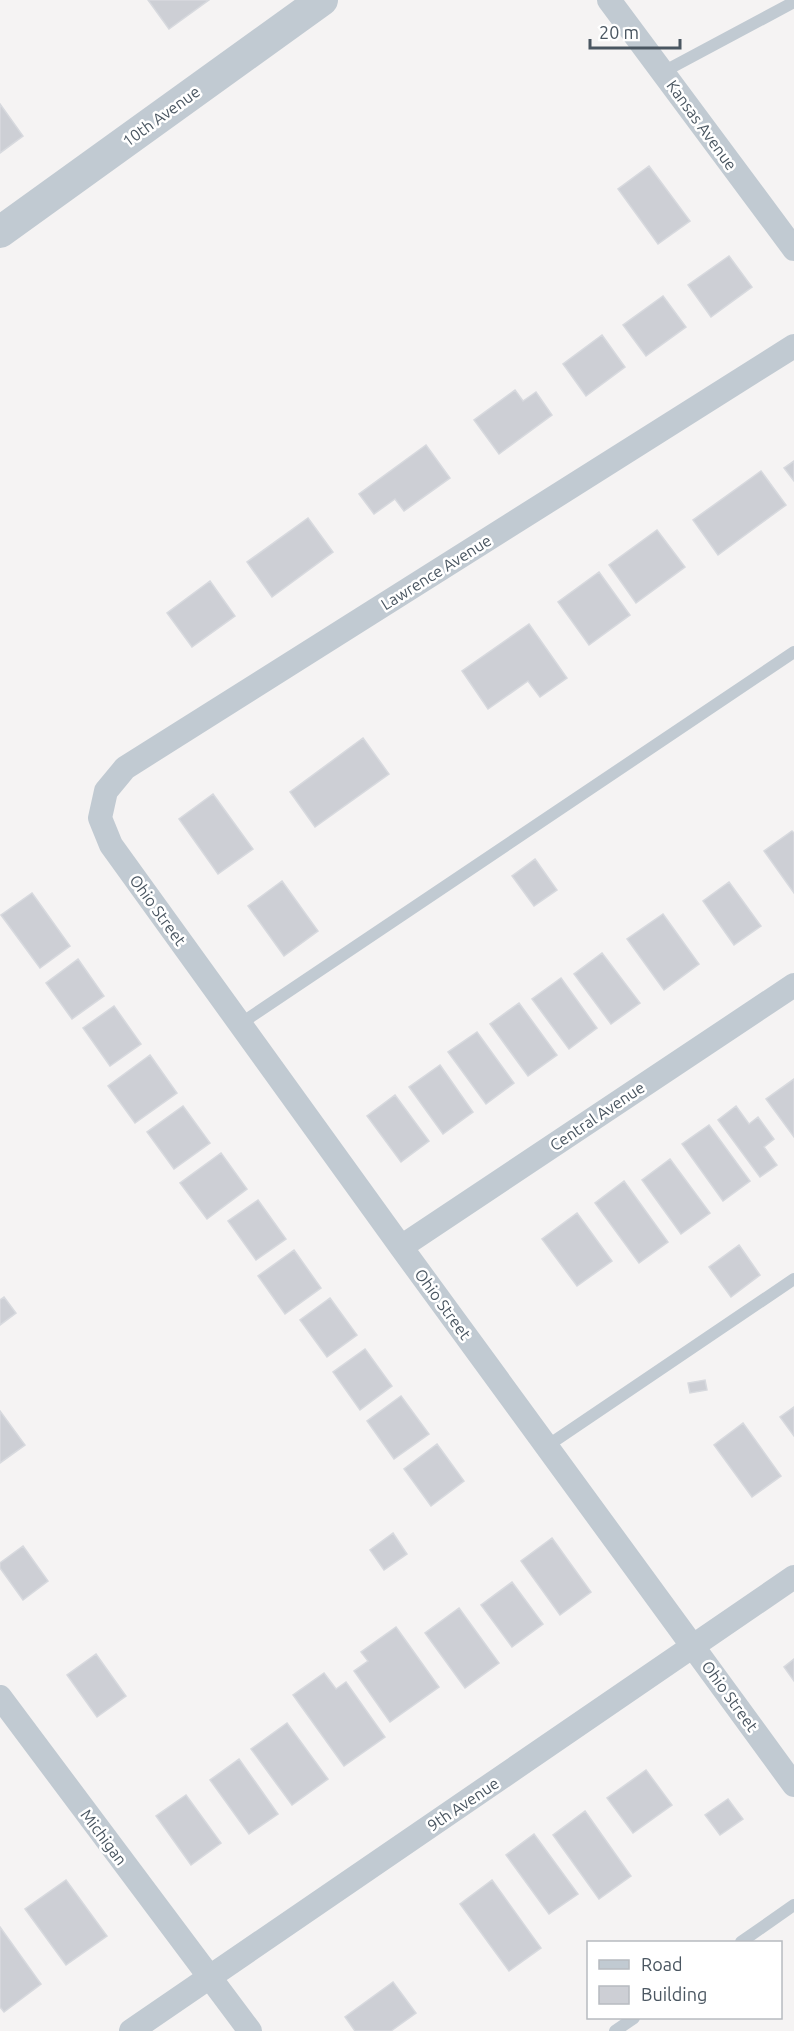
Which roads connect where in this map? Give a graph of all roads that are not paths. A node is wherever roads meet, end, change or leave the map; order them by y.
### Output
1 (322, 0) edge
2 (609, 0) edge
3 (794, 2) edge
4 (663, 72) junction
5 (0, 232) edge
6 (794, 249) edge
7 (794, 346) edge
8 (794, 652) edge
9 (100, 818) joint
10 (794, 984) edge
11 (240, 1024) junction
12 (401, 1247) junction
13 (794, 1279) edge
14 (547, 1446) junction
15 (794, 1577) edge
16 (694, 1646) junction
17 (0, 1697) edge
18 (794, 1785) edge
19 (794, 1905) edge
20 (742, 1941) edge
21 (209, 1978) junction
22 (633, 2019) edge
23 (131, 2031) edge
24 (250, 2031) edge
25 (615, 2031) edge

1 - 5 street, 10th Avenue
2 - 4 street, Kansas Avenue
3 - 4 lane
4 - 6 street, Kansas Avenue
7 - 9 street, Lawrence Avenue
8 - 11 lane
9 - 11 street, Ohio Street
10 - 12 street, Central Avenue
11 - 12 street, Ohio Street
12 - 14 street, Ohio Street
13 - 14 lane
14 - 16 street, Ohio Street
15 - 16 street, 9th Avenue
16 - 18 street, Ohio Street
16 - 21 street, 9th Avenue
17 - 21 street, Michigan
19 - 20 lane
21 - 23 street, 9th Avenue
21 - 24 street, Michigan
22 - 25 lane

